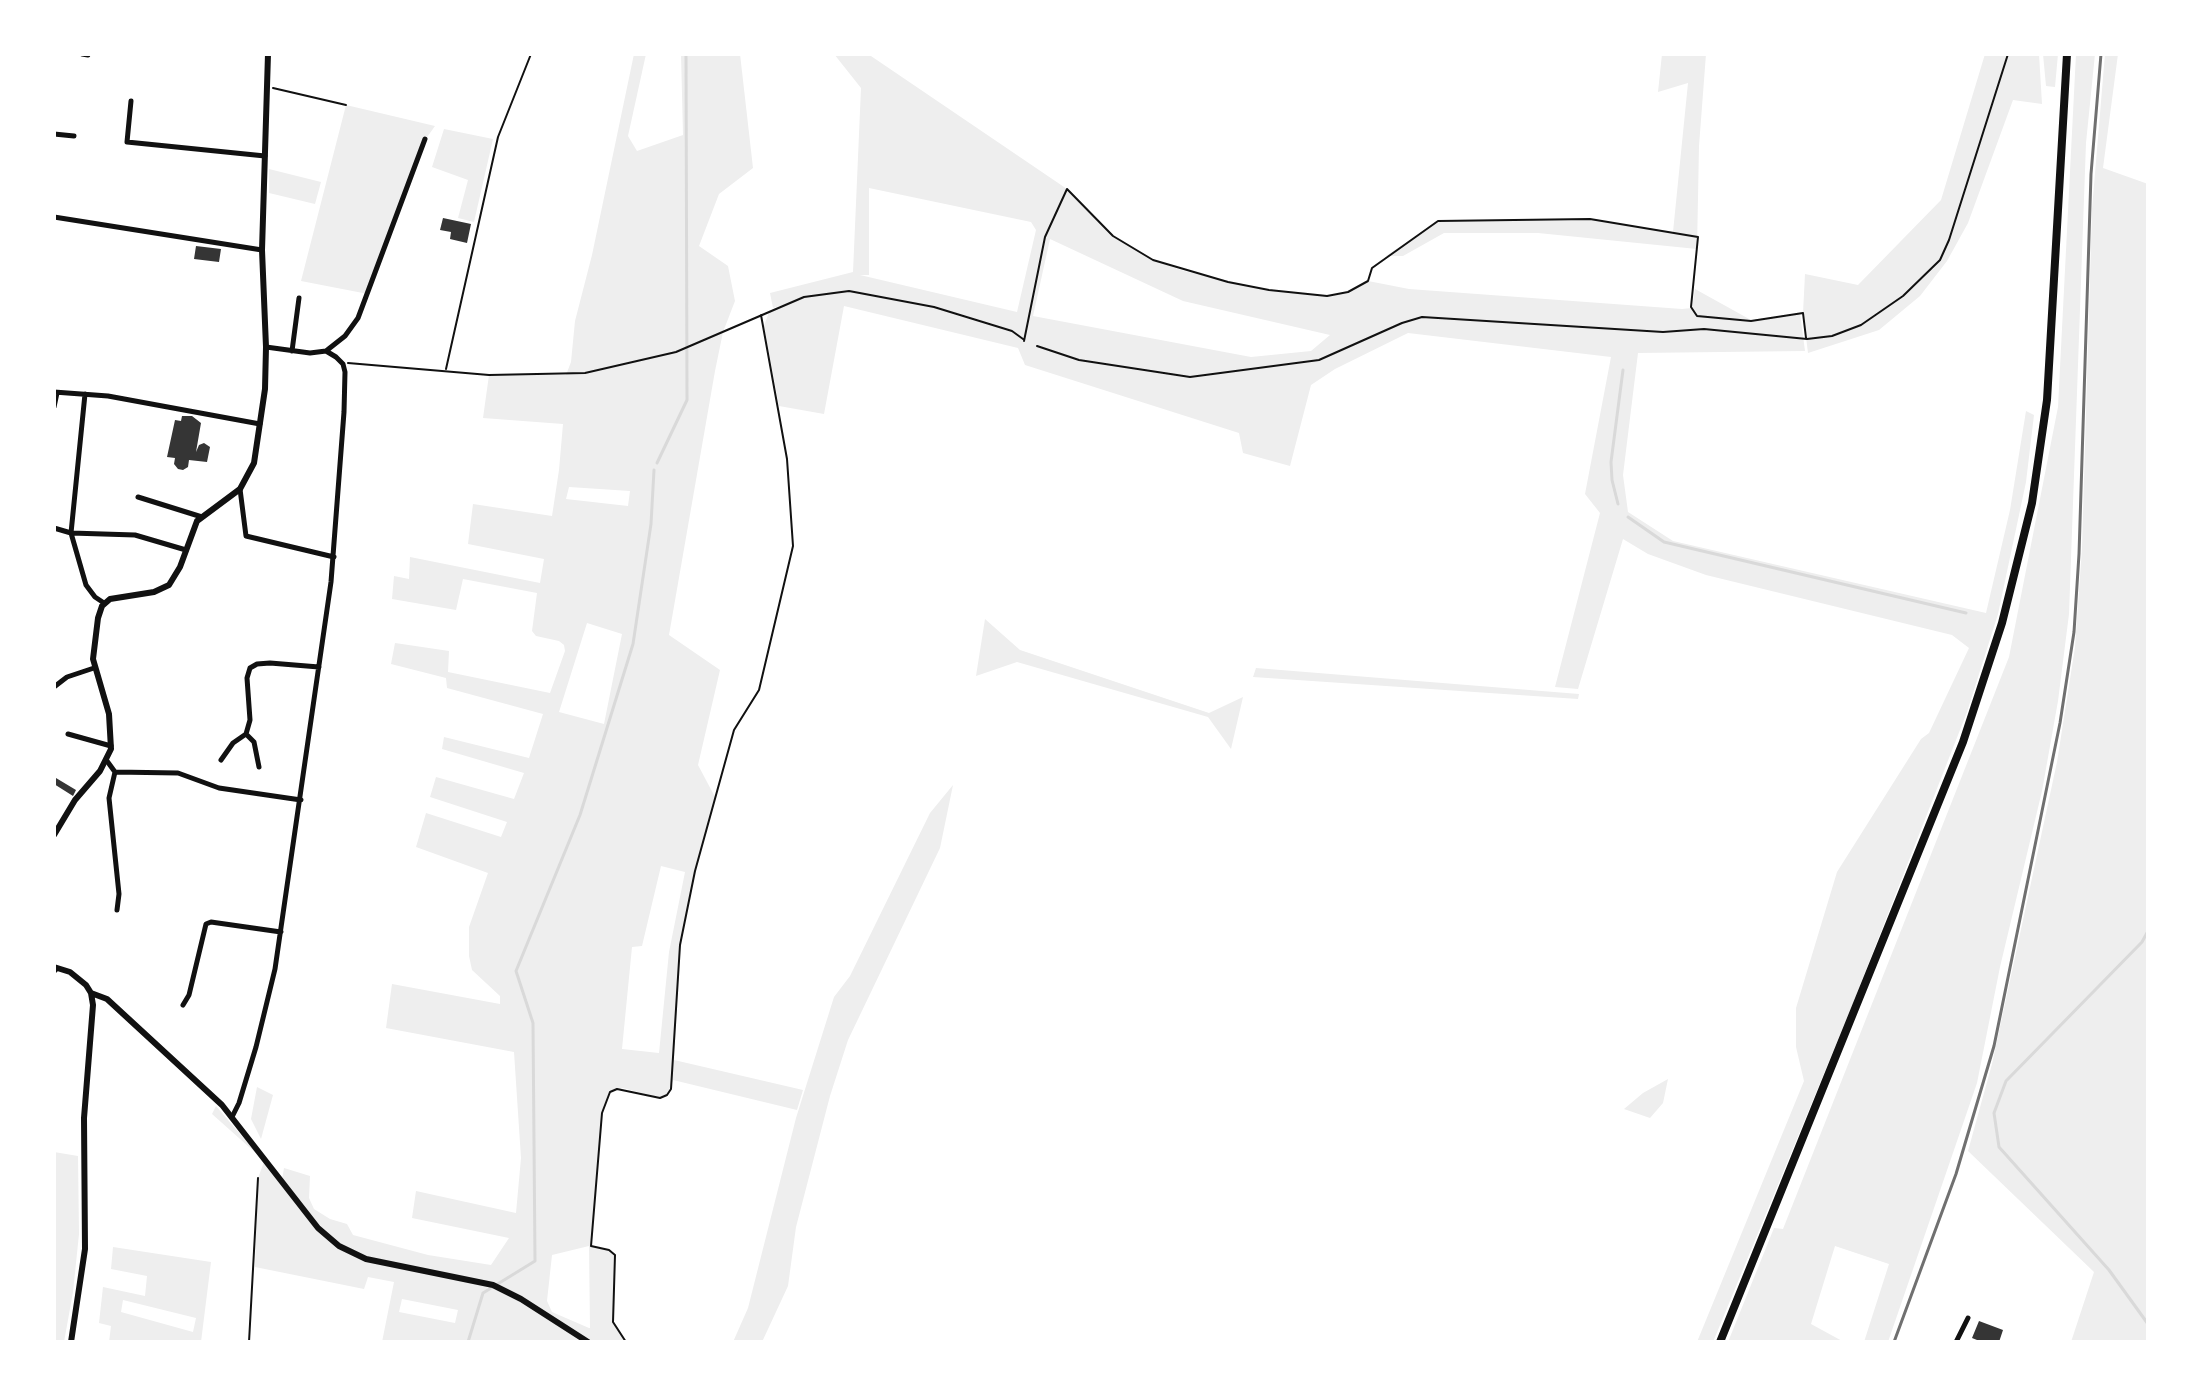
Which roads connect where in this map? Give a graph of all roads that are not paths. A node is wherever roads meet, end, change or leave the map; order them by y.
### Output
1 (268, 54) edge
2 (2067, 54) edge
3 (131, 101) dead end
4 (54, 134) edge
5 (74, 136) dead end
6 (425, 139) dead end
7 (265, 156) junction
8 (54, 217) edge
9 (262, 250) junction
10 (299, 298) dead end
11 (266, 347) junction
12 (292, 351) junction
13 (326, 351) junction
14 (56, 392) edge
15 (85, 394) junction
16 (54, 407) edge
17 (261, 424) junction
18 (240, 489) junction
19 (138, 497) dead end
20 (202, 517) junction
21 (54, 528) edge
22 (71, 533) junction
23 (186, 550) junction
24 (334, 557) junction
25 (104, 603) junction
26 (319, 667) junction
27 (94, 668) junction
28 (54, 687) edge
29 (68, 734) dead end
30 (246, 734) junction
31 (111, 746) junction
32 (221, 760) dead end
33 (107, 761) junction
34 (259, 767) dead end
35 (115, 772) junction
36 (301, 800) junction
37 (54, 835) edge
38 (117, 910) dead end
39 (281, 932) junction
40 (54, 969) edge
41 (91, 993) junction
42 (183, 1005) dead end
43 (232, 1117) junction
44 (1968, 1318) dead end
45 (71, 1342) edge
46 (588, 1342) edge
47 (1720, 1342) edge
48 (1956, 1342) edge

1 - 7 street
2 - 47 highway
3 - 7 street
4 - 5 street
6 - 13 street
7 - 9 street
8 - 9 street
9 - 11 street
10 - 12 street
11 - 12 street
11 - 17 street
12 - 13 street
13 - 24 street
14 - 15 street
14 - 16 street
15 - 17 street
15 - 22 street
17 - 18 street
18 - 20 street
18 - 24 street
19 - 20 street
20 - 23 street
21 - 22 street
22 - 23 street
22 - 25 street
23 - 25 street
24 - 26 street
25 - 27 street
26 - 30 street
26 - 36 street
27 - 28 street
27 - 31 street
29 - 31 street
30 - 32 street
30 - 34 street
31 - 33 street
33 - 35 street
33 - 37 street
35 - 36 street
35 - 38 street
36 - 39 street
39 - 42 street
39 - 43 street
40 - 41 street
41 - 43 street
41 - 45 street
43 - 46 street
44 - 48 street

